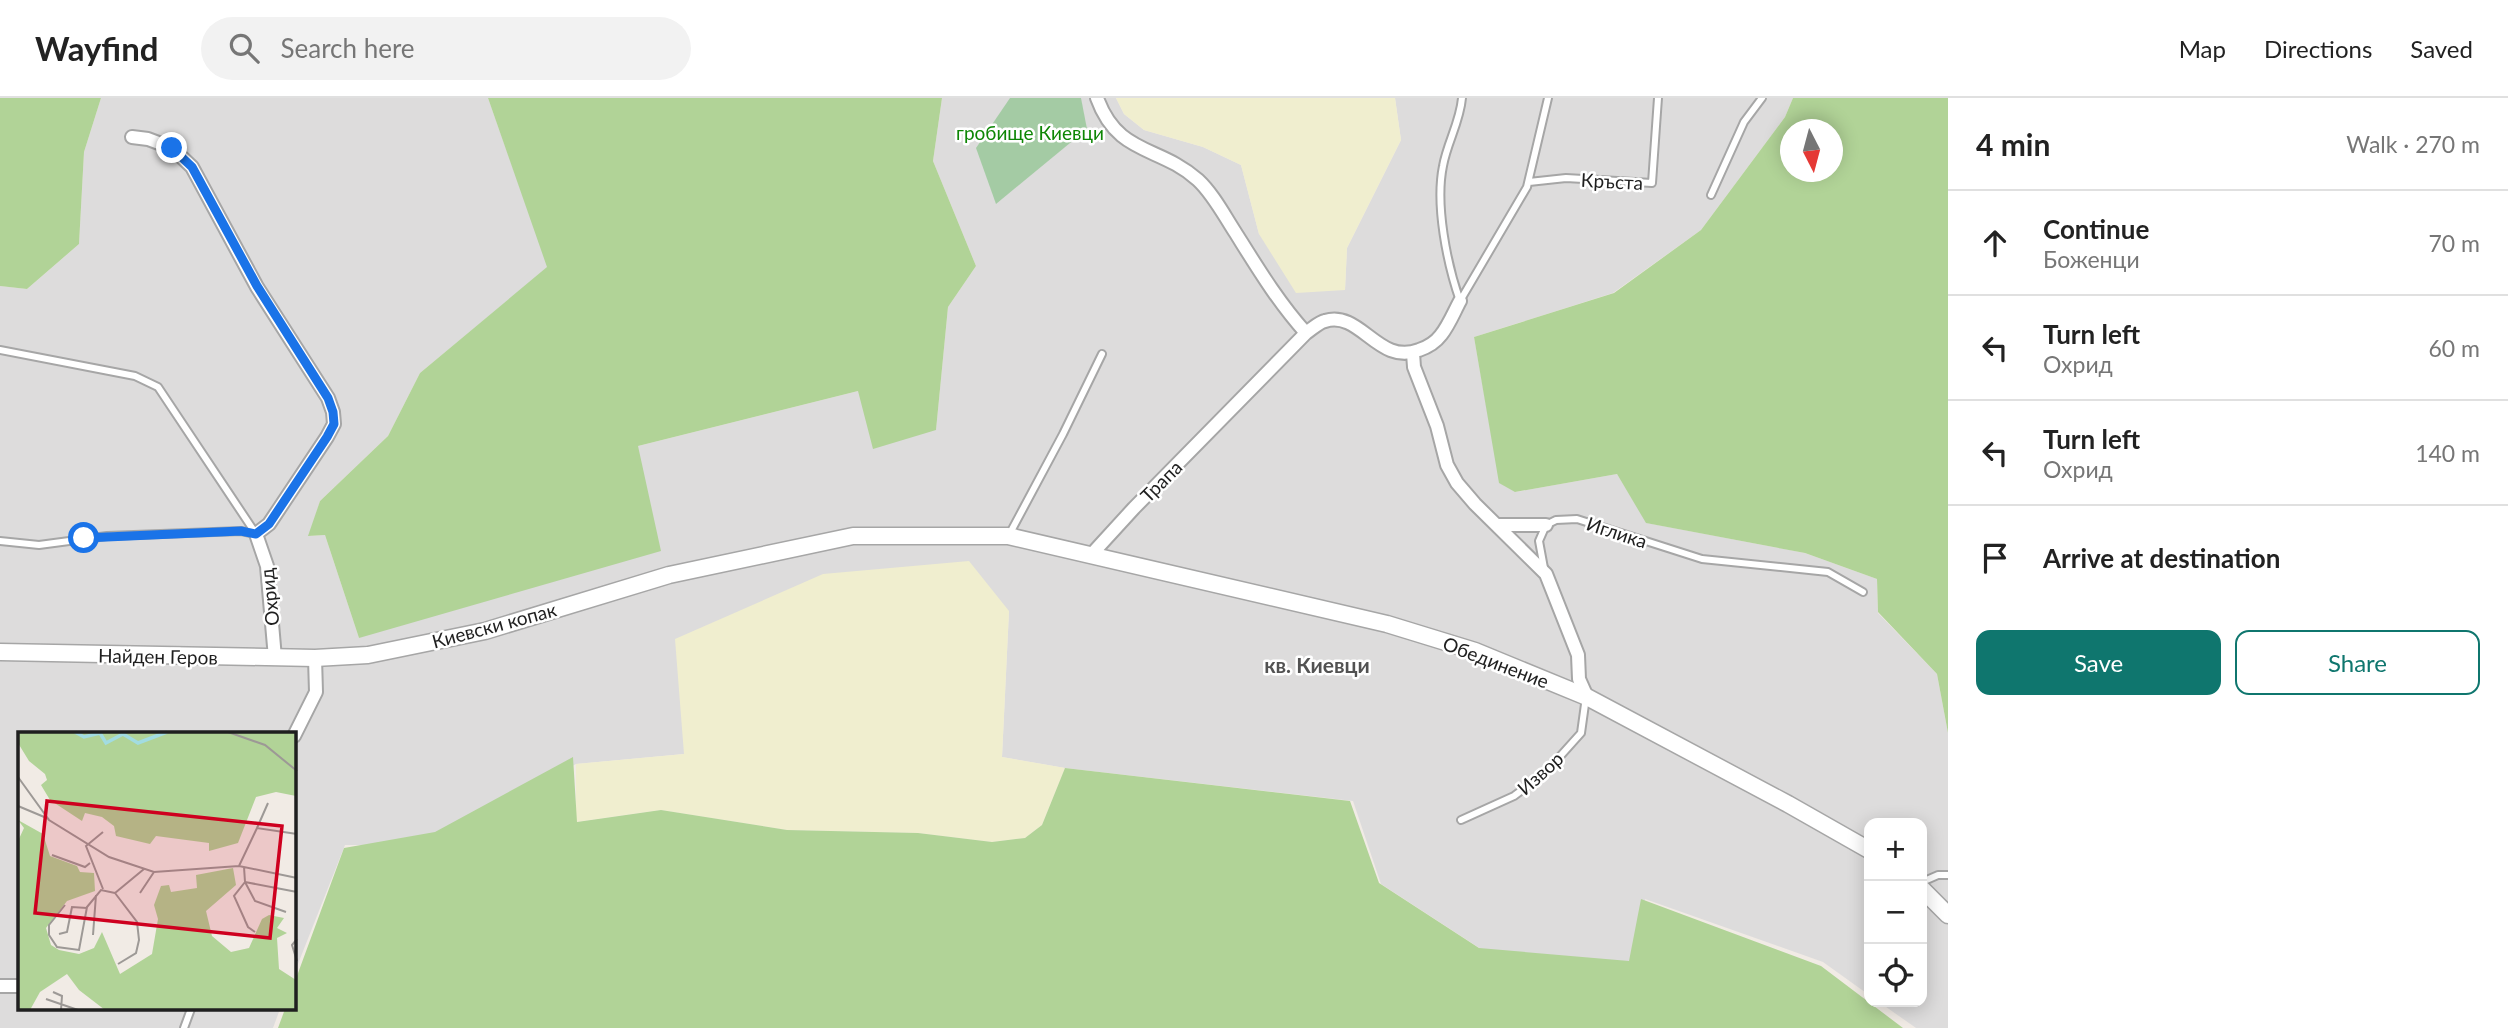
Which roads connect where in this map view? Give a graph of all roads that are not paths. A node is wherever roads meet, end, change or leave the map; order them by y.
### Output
1 (1097, 98) edge
2 (1462, 98) edge
3 (1548, 98) edge
4 (1658, 98) edge
5 (1762, 98) edge
6 (132, 137) dead end
7 (1529, 182) junction
8 (1711, 195) dead end
9 (1460, 301) junction
10 (1307, 333) junction
11 (0, 350) edge
12 (1413, 353) junction
13 (1102, 354) dead end
14 (1498, 525) junction
15 (1546, 525) junction
16 (256, 534) junction
17 (1008, 536) junction
18 (0, 541) edge
19 (1091, 555) junction
20 (1546, 573) junction
21 (1863, 592) dead end
22 (0, 652) edge
23 (275, 658) junction
24 (316, 658) junction
25 (1587, 697) junction
26 (296, 732) edge
27 (1461, 820) dead end
28 (1864, 847) edge
29 (1948, 875) edge
30 (1924, 881) edge
31 (1927, 894) edge
32 (1948, 915) edge
33 (0, 986) edge
34 (18, 986) edge
35 (191, 1010) edge
36 (184, 1028) edge

1 - 10 street
2 - 9 lane
3 - 7 lane
4 - 7 lane, Кръста
5 - 8 lane
6 - 16 street
7 - 9 lane
9 - 12 street
10 - 12 street
10 - 19 street, Трапа
11 - 16 lane
12 - 14 street
13 - 17 lane
14 - 15 street
14 - 20 street
15 - 20 lane
15 - 21 lane, Иглика
16 - 18 lane
16 - 23 street, Охрид
17 - 19 street
17 - 24 street, Киевски копак
19 - 25 street, Обединение
20 - 25 street
22 - 23 street, Найден Геров
23 - 24 street, Найден Геров
24 - 26 street
25 - 27 lane, Извор
25 - 28 street, Обединение
29 - 30 lane
31 - 32 street
33 - 34 street
35 - 36 lane

